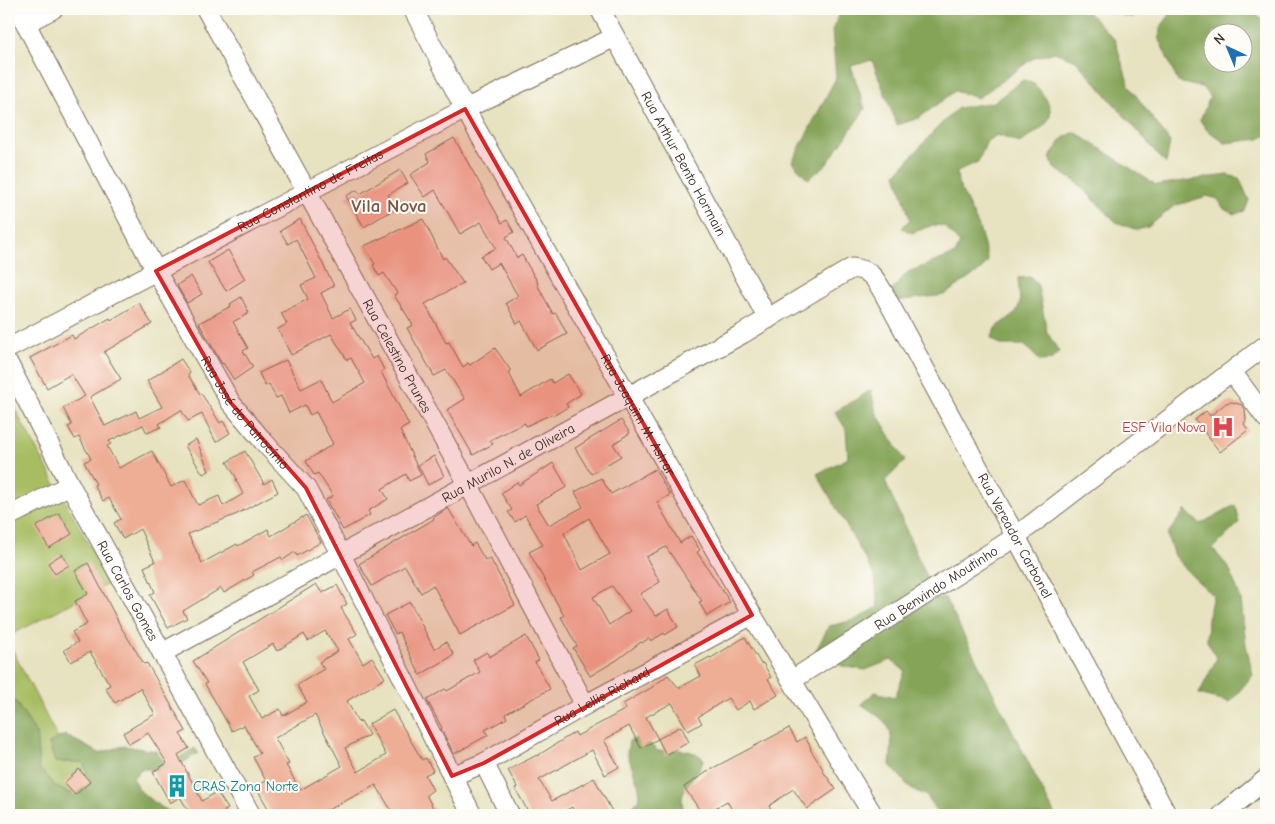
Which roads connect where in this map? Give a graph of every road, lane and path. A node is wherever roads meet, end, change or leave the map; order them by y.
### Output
1 (53, 9) edge
2 (206, 9) edge
3 (413, 9) edge
4 (600, 9) edge
5 (22, 16) edge
6 (615, 37) junction
7 (465, 109) junction
8 (306, 191) junction
9 (852, 268) joint
10 (156, 271) junction
11 (768, 320) junction
12 (1266, 344) edge
13 (9, 348) edge
14 (9, 365) edge
15 (1232, 372) junction
16 (629, 397) junction
17 (1266, 418) edge
18 (468, 484) junction
19 (70, 485) junction
20 (9, 516) edge
21 (1015, 537) junction
22 (341, 555) junction
23 (752, 615) junction
24 (162, 653) junction
25 (792, 680) junction
26 (585, 705) junction
27 (484, 763) junction
28 (452, 776) junction
29 (1266, 779) edge
30 (251, 815) edge
31 (472, 815) edge
32 (510, 815) edge
33 (872, 815) edge
34 (1167, 815) edge
35 (1222, 815) edge

1 - 5 street
2 - 8 street, Rua Celestino Prunes
3 - 7 street, Rua Joaquim M. Astrar
4 - 6 street, Rua Arthur Bento Hormain
5 - 10 street, Rua José do Patrocínio
6 - 7 street, Rua Constantino de Freitas
6 - 11 street, Rua Arthur Bento Hormain
7 - 8 street, Rua Constantino de Freitas
7 - 16 street, Rua Joaquim M. Astrar
8 - 10 street, Rua Constantino de Freitas
8 - 18 street, Rua Celestino Prunes
9 - 11 street, Rua Murilo N. de Oliveira
9 - 21 street, Rua Vereador Carbonel
10 - 13 street, Rua Constantino de Freitas
10 - 22 street, Rua José do Patrocínio
11 - 16 street, Rua Murilo N. de Oliveira
12 - 15 street, Rua Benvindo Moutinho
14 - 19 street, Rua Carlos Gomes
15 - 17 street
15 - 21 street, Rua Benvindo Moutinho
16 - 18 street, Rua Murilo N. de Oliveira
16 - 23 street, Rua Joaquim M. Astrar
18 - 22 street, Rua Murilo N. de Oliveira
18 - 26 street, Rua Celestino Prunes
19 - 20 street
19 - 24 street, Rua Carlos Gomes
21 - 25 street, Rua Benvindo Moutinho
21 - 34 street, Rua Vereador Carbonel
22 - 24 street, Rua Murilo N. de Oliveira
22 - 28 street, Rua José do Patrocínio
23 - 25 street, Rua Joaquim M. Astrar
23 - 26 street, Rua Lellis Richard
24 - 30 street, Rua Carlos Gomes
25 - 33 street, Rua Joaquim M. Astrar
26 - 27 street, Rua Lellis Richard
27 - 28 street, Rua Lellis Richard
27 - 32 street
28 - 31 street, Rua José do Patrocínio
29 - 35 street

